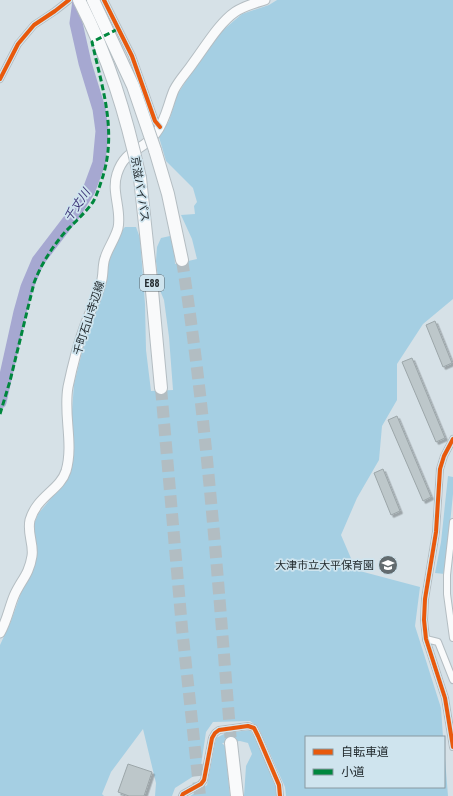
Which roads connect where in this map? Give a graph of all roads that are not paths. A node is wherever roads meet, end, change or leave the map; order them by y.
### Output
1 (69, 0) edge
2 (79, 0) edge
3 (93, 0) edge
4 (104, 0) edge
5 (265, 0) edge
6 (0, 79) edge
7 (160, 127) junction
8 (182, 260) tunnel mouth
9 (161, 388) tunnel mouth
10 (453, 439) edge
11 (453, 522) edge
12 (450, 594) edge
13 (452, 625) edge
14 (0, 633) edge
15 (426, 638) junction
16 (453, 638) edge
17 (453, 680) edge
18 (231, 743) tunnel mouth
19 (453, 747) edge
20 (182, 796) edge
21 (237, 796) edge
22 (280, 796) edge

1 - 6 street
2 - 9 highway, 京滋バイパス / E88, bridge
3 - 8 highway, 京滋バイパス, bridge
4 - 7 street
5 - 7 main road, 千町石山寺辺線
7 - 14 main road, 千町石山寺辺線
10 - 15 street
11 - 12 street
12 - 13 street
13 - 16 street
15 - 17 street
15 - 19 street
18 - 21 highway
20 - 22 street

